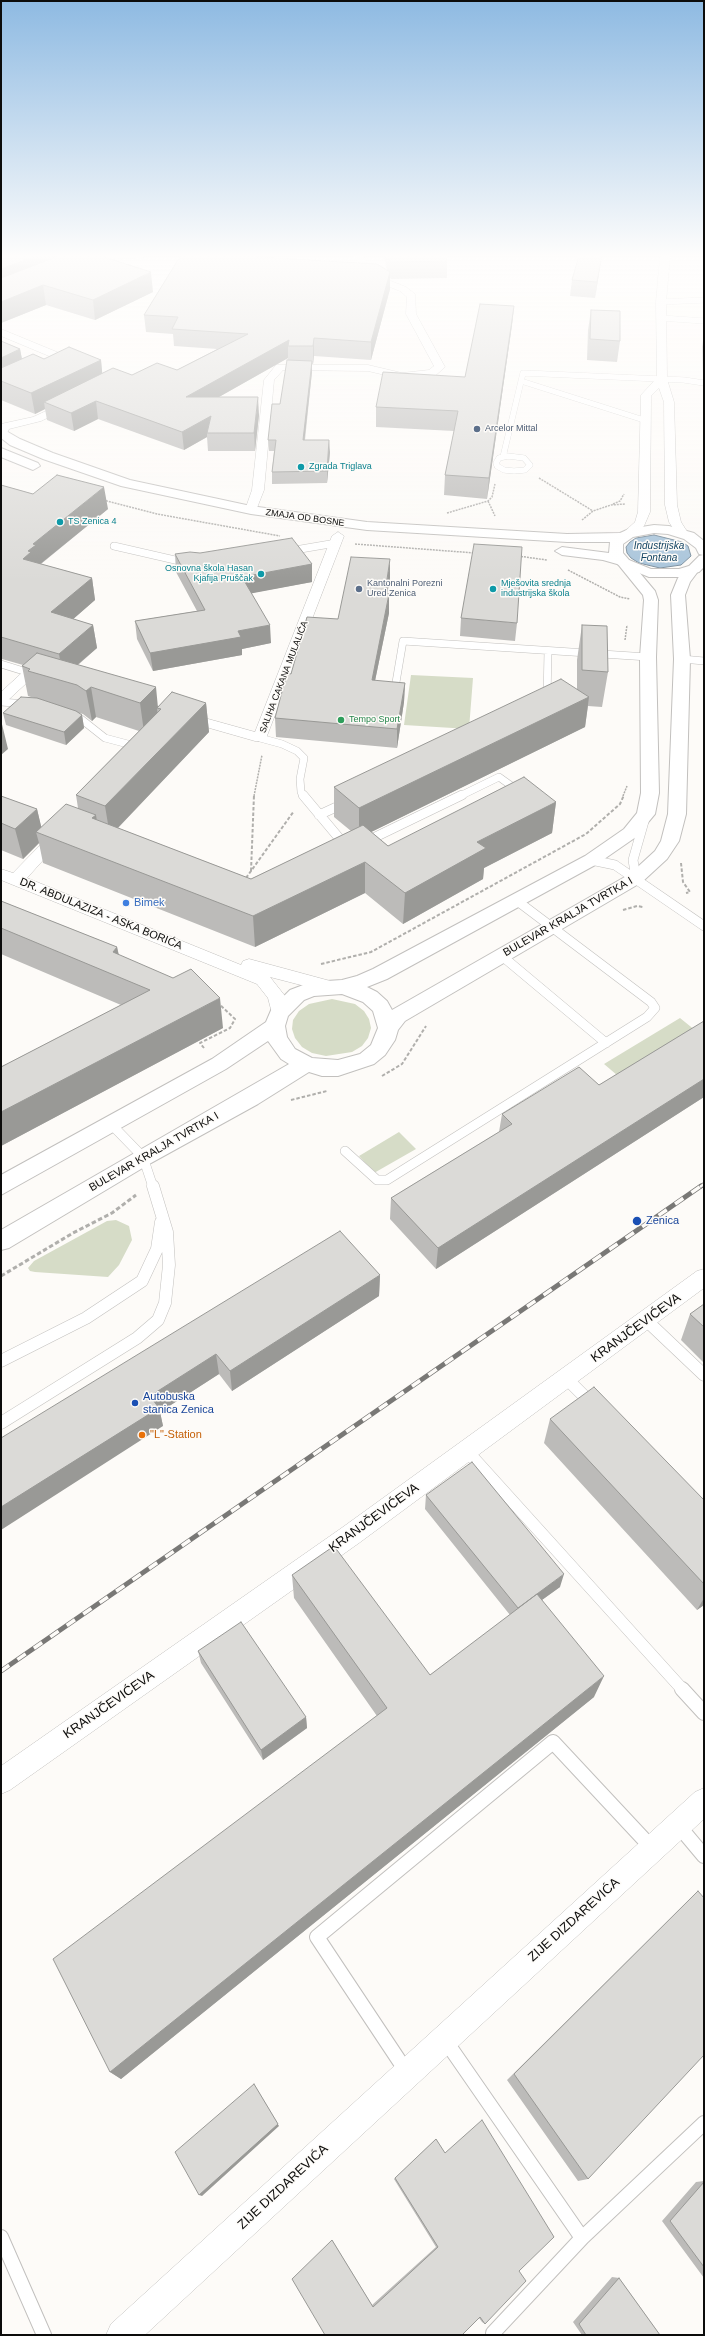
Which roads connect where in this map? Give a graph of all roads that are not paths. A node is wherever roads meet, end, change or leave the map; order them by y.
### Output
1 (63, 364) edge
2 (78, 364) edge
3 (438, 364) edge
4 (662, 364) edge
5 (52, 365) edge
6 (88, 367) edge
7 (662, 380) junction
8 (521, 381) junction
9 (704, 383) edge
10 (80, 398) edge
11 (1, 419) edge
12 (647, 421) junction
13 (20, 422) junction
14 (1, 432) edge
15 (1, 452) edge
16 (502, 457) junction
17 (44, 470) dead end
18 (251, 510) junction
19 (315, 533) dead end
20 (682, 533) junction
21 (626, 535) junction
22 (337, 540) junction
23 (701, 544) edge
24 (114, 546) dead end
25 (284, 552) edge
26 (623, 562) junction
27 (195, 565) edge
28 (698, 566) edge
29 (548, 650) junction
30 (648, 658) junction
31 (682, 659) junction
32 (704, 661) edge
33 (1, 664) edge
34 (30, 673) junction
35 (60, 682) edge
36 (394, 694) edge
37 (1, 699) edge
38 (1, 702) edge
39 (35, 705) edge
40 (543, 708) edge
41 (61, 712) edge
42 (171, 716) edge
43 (152, 736) edge
44 (263, 739) junction
45 (141, 747) junction
46 (130, 759) edge
47 (355, 798) edge
48 (519, 800) edge
49 (646, 814) junction
50 (319, 816) junction
51 (67, 826) edge
52 (351, 850) junction
53 (370, 851) edge
54 (591, 860) junction
55 (1, 874) edge
56 (636, 878) junction
57 (16, 880) junction
58 (516, 900) junction
59 (704, 926) edge
60 (551, 928) junction
61 (201, 954) junction
62 (502, 956) junction
63 (335, 987) junction
64 (277, 1019) junction
65 (388, 1028) junction
66 (606, 1043) junction
67 (306, 1064) junction
68 (111, 1124) junction
69 (345, 1151) dead end
70 (143, 1157) junction
71 (1, 1186) edge
72 (162, 1214) junction
73 (1, 1241) edge
74 (704, 1277) edge
75 (647, 1320) junction
76 (1, 1361) edge
77 (704, 1375) edge
78 (567, 1379) junction
79 (600, 1412) edge
80 (1, 1422) edge
81 (467, 1451) junction
82 (704, 1713) edge
83 (1, 1781) edge
84 (704, 1801) edge
85 (678, 1825) junction
86 (652, 1848) junction
87 (704, 1856) edge
88 (444, 2038) junction
89 (407, 2073) junction
90 (704, 2123) edge
91 (1, 2237) edge
92 (582, 2238) junction
93 (44, 2335) edge
94 (122, 2335) edge
95 (495, 2335) edge

1 - 5 street
2 - 6 street
3 - 18 street
4 - 7 street
7 - 8 lane
7 - 9 lane
7 - 12 street
7 - 20 street
8 - 12 lane
8 - 16 lane
10 - 13 street
11 - 13 street
12 - 21 street
13 - 14 street
14 - 18 street, ZMAJA OD BOSNE
15 - 17 street
16 - 16 lane
18 - 21 street, ZMAJA OD BOSNE
19 - 22 street, ZMAJA OD BOSNE
20 - 21 street, ZMAJA OD BOSNE
20 - 23 street, ZMAJA OD BOSNE
21 - 26 street
22 - 25 lane
22 - 26 street, ZMAJA OD BOSNE
22 - 44 street, SALIHA CAKANA MULALIĆA
24 - 27 lane
26 - 28 street, ZMAJA OD BOSNE
26 - 30 street
28 - 31 street, BULEVAR KRALJA TVRTKA I
29 - 30 lane
29 - 36 lane
29 - 40 lane
30 - 49 street
31 - 32 lane
31 - 56 street, BULEVAR KRALJA TVRTKA I
33 - 34 lane
34 - 35 street
34 - 37 street
38 - 39 lane
41 - 45 lane
42 - 44 street, SALIHA CAKANA MULALIĆA
43 - 45 street
44 - 50 lane
45 - 46 street
47 - 50 lane
48 - 52 lane
49 - 54 street
49 - 56 lane
50 - 52 lane
51 - 57 street
52 - 53 lane
54 - 56 lane
54 - 58 street
55 - 57 street, DR. ABDULAZIZA - ASKA BORIĆA
56 - 59 lane
56 - 60 street, BULEVAR KRALJA TVRTKA I
57 - 61 street, DR. ABDULAZIZA - ASKA BORIĆA
58 - 60 lane
58 - 63 street
60 - 62 street, BULEVAR KRALJA TVRTKA I
60 - 66 lane
61 - 63 street, DR. ABDULAZIZA - ASKA BORIĆA
61 - 64 street, DR. ABDULAZIZA - ASKA BORIĆA
62 - 65 street, BULEVAR KRALJA TVRTKA I
62 - 66 lane
63 - 64 street
63 - 65 street
64 - 67 street, BULEVAR KRALJA TVRTKA I
64 - 68 street
65 - 67 street, BULEVAR KRALJA TVRTKA I
66 - 69 lane
67 - 70 street, BULEVAR KRALJA TVRTKA I
68 - 70 lane
68 - 71 street
70 - 72 lane
70 - 73 street, BULEVAR KRALJA TVRTKA I
72 - 76 lane
72 - 80 lane
74 - 75 street, KRANJČEVIĆEVA
75 - 77 lane
75 - 78 street, KRANJČEVIĆEVA
78 - 79 lane
78 - 81 street, KRANJČEVIĆEVA
81 - 82 lane
81 - 83 street, KRANJČEVIĆEVA
84 - 85 street, ZIJE DIZDAREVIĆA
85 - 86 street, ZIJE DIZDAREVIĆA
85 - 87 lane
86 - 88 street, ZIJE DIZDAREVIĆA
86 - 89 lane
88 - 89 street, ZIJE DIZDAREVIĆA
88 - 92 lane
89 - 94 street, ZIJE DIZDAREVIĆA
90 - 92 lane
91 - 93 lane
92 - 95 lane

